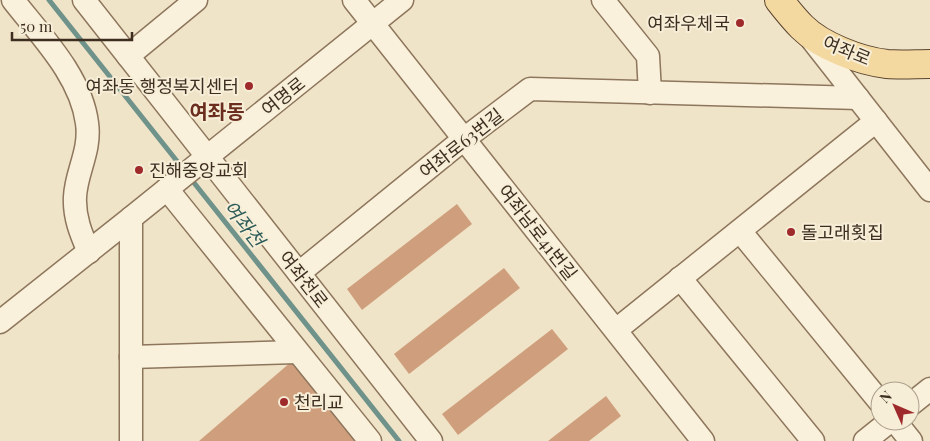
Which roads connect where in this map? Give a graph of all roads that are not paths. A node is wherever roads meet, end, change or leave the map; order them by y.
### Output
1 (13, 0) edge
2 (84, 0) edge
3 (196, 0) edge
4 (354, 0) edge
5 (402, 0) edge
6 (604, 0) edge
7 (779, 0) edge
8 (373, 24) junction
9 (803, 28) junction
10 (128, 56) junction
11 (930, 64) edge
12 (650, 92) junction
13 (858, 98) junction
14 (876, 121) junction
15 (464, 139) junction
16 (207, 157) junction
17 (167, 189) junction
18 (930, 190) edge
19 (131, 218) junction
20 (740, 231) junction
21 (89, 252) junction
22 (298, 273) junction
23 (680, 278) junction
24 (0, 322) edge
25 (616, 330) junction
26 (297, 352) junction
27 (131, 357) junction
28 (930, 389) edge
29 (870, 390) edge
30 (920, 397) edge
31 (877, 431) edge
32 (904, 431) edge
33 (132, 441) edge
34 (370, 441) edge
35 (431, 441) edge
36 (703, 441) edge
37 (813, 441) edge
38 (864, 441) edge
39 (912, 441) edge

1 - 21 street
2 - 10 street, 여좌천로
3 - 10 street
4 - 8 street, 여좌남로41번길
5 - 8 street, 여명로
6 - 12 street
7 - 9 main road, 여좌로
8 - 15 street, 여좌남로41번길
8 - 16 street, 여명로
9 - 11 main road, 여좌로
9 - 13 street
10 - 16 street, 여좌천로
12 - 13 street, 여좌로63번길
12 - 15 street, 여좌로63번길
13 - 14 street
14 - 18 street
14 - 20 street
15 - 22 street, 여좌로63번길
15 - 25 street, 여좌남로41번길
16 - 17 street, 여명로
16 - 22 street, 여좌천로
17 - 19 street, 여명로
17 - 26 street
19 - 21 street, 여명로
19 - 27 street
20 - 23 street
20 - 29 street
21 - 24 street, 여명로
22 - 35 street, 여좌천로
23 - 25 street
23 - 37 street
25 - 36 street, 여좌남로41번길
26 - 27 street
26 - 34 street
27 - 33 street
28 - 30 street
31 - 38 street
32 - 39 street

